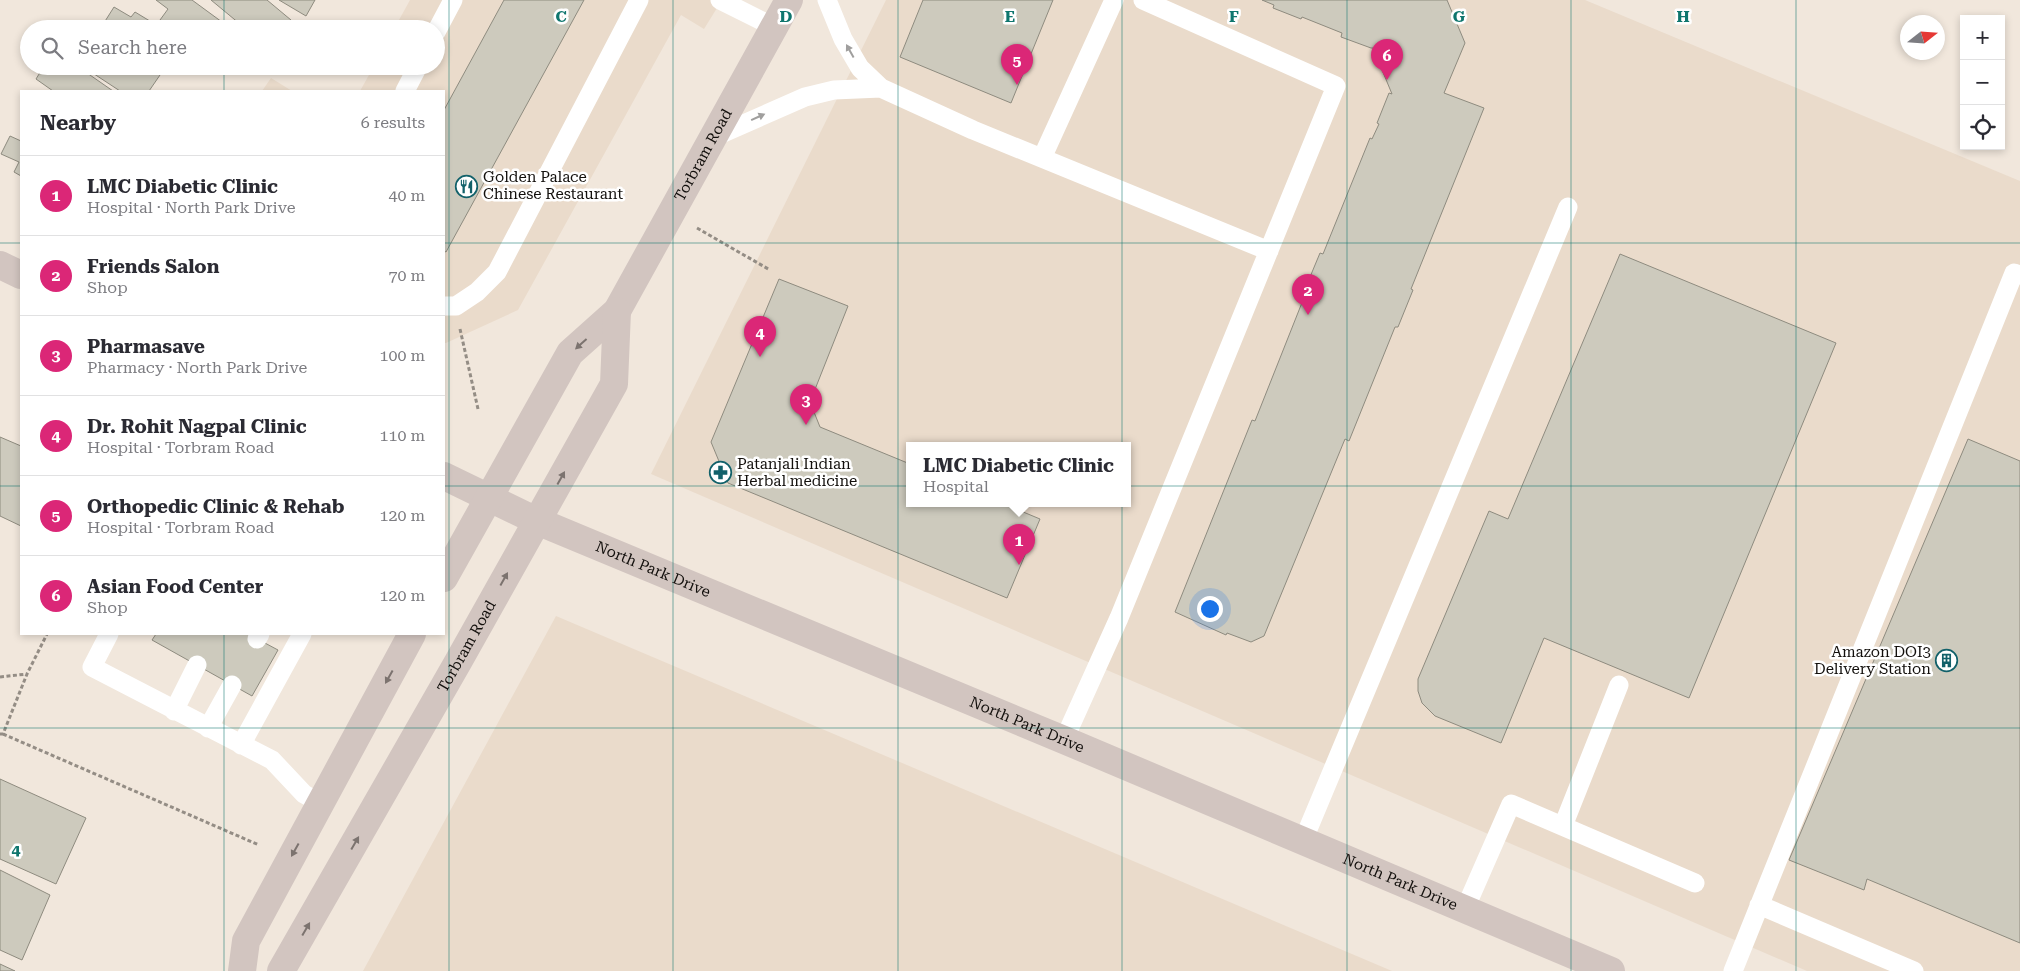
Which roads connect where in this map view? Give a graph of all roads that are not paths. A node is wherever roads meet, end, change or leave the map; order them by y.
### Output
1 (454, 0) edge
2 (638, 0) edge
3 (720, 0) edge
4 (790, 0) edge
5 (827, 0) edge
6 (1114, 0) edge
7 (1143, 0) edge
8 (443, 20) edge
9 (774, 27) junction
10 (413, 75) edge
11 (881, 88) junction
12 (406, 90) edge
13 (714, 137) junction
14 (1042, 158) junction
15 (1568, 207) dead end
16 (1269, 251) junction
17 (0, 265) edge
18 (20, 275) edge
19 (2020, 275) edge
20 (450, 306) edge
21 (617, 311) junction
22 (445, 476) edge
23 (489, 497) junction
24 (537, 521) junction
25 (445, 576) edge
26 (108, 635) edge
27 (301, 635) edge
28 (406, 636) edge
29 (197, 666) dead end
30 (232, 685) dead end
31 (1619, 685) dead end
32 (174, 711) junction
33 (208, 728) junction
34 (1064, 740) junction
35 (241, 744) junction
36 (320, 803) junction
37 (1563, 826) junction
38 (1303, 841) junction
39 (1695, 883) dead end
40 (1759, 905) junction
41 (1465, 909) junction
42 (242, 971) edge
43 (280, 971) edge
44 (1611, 971) edge
45 (1733, 971) edge
46 (1914, 971) edge

1 - 8 lane
2 - 20 lane
3 - 9 lane
4 - 9 main road, Torbram Road
11 -> 5 lane
6 - 14 lane
7 - 16 lane
9 - 13 main road, Torbram Road
10 - 12 lane
13 -> 11 lane
11 - 14 lane
13 - 21 main road, Torbram Road
14 - 16 lane
15 - 38 lane
16 - 34 lane
17 - 18 main road
19 - 40 lane
21 -> 23 main road, Torbram Road
24 -> 21 main road, Torbram Road
22 - 23 main road, North Park Drive
23 - 24 main road, North Park Drive
23 - 25 main road, Torbram Road
24 - 34 main road, North Park Drive
43 -> 24 main road, Torbram Road
26 - 32 lane
27 - 35 lane
28 -> 36 main road
29 - 32 lane
30 - 33 lane
31 - 37 lane
32 - 33 lane
33 - 35 lane
34 - 38 main road, North Park Drive
35 - 36 lane
36 -> 42 main road
37 - 39 lane
37 - 41 lane
38 - 41 main road, North Park Drive
40 - 45 lane
40 - 46 lane
41 - 44 main road, North Park Drive

